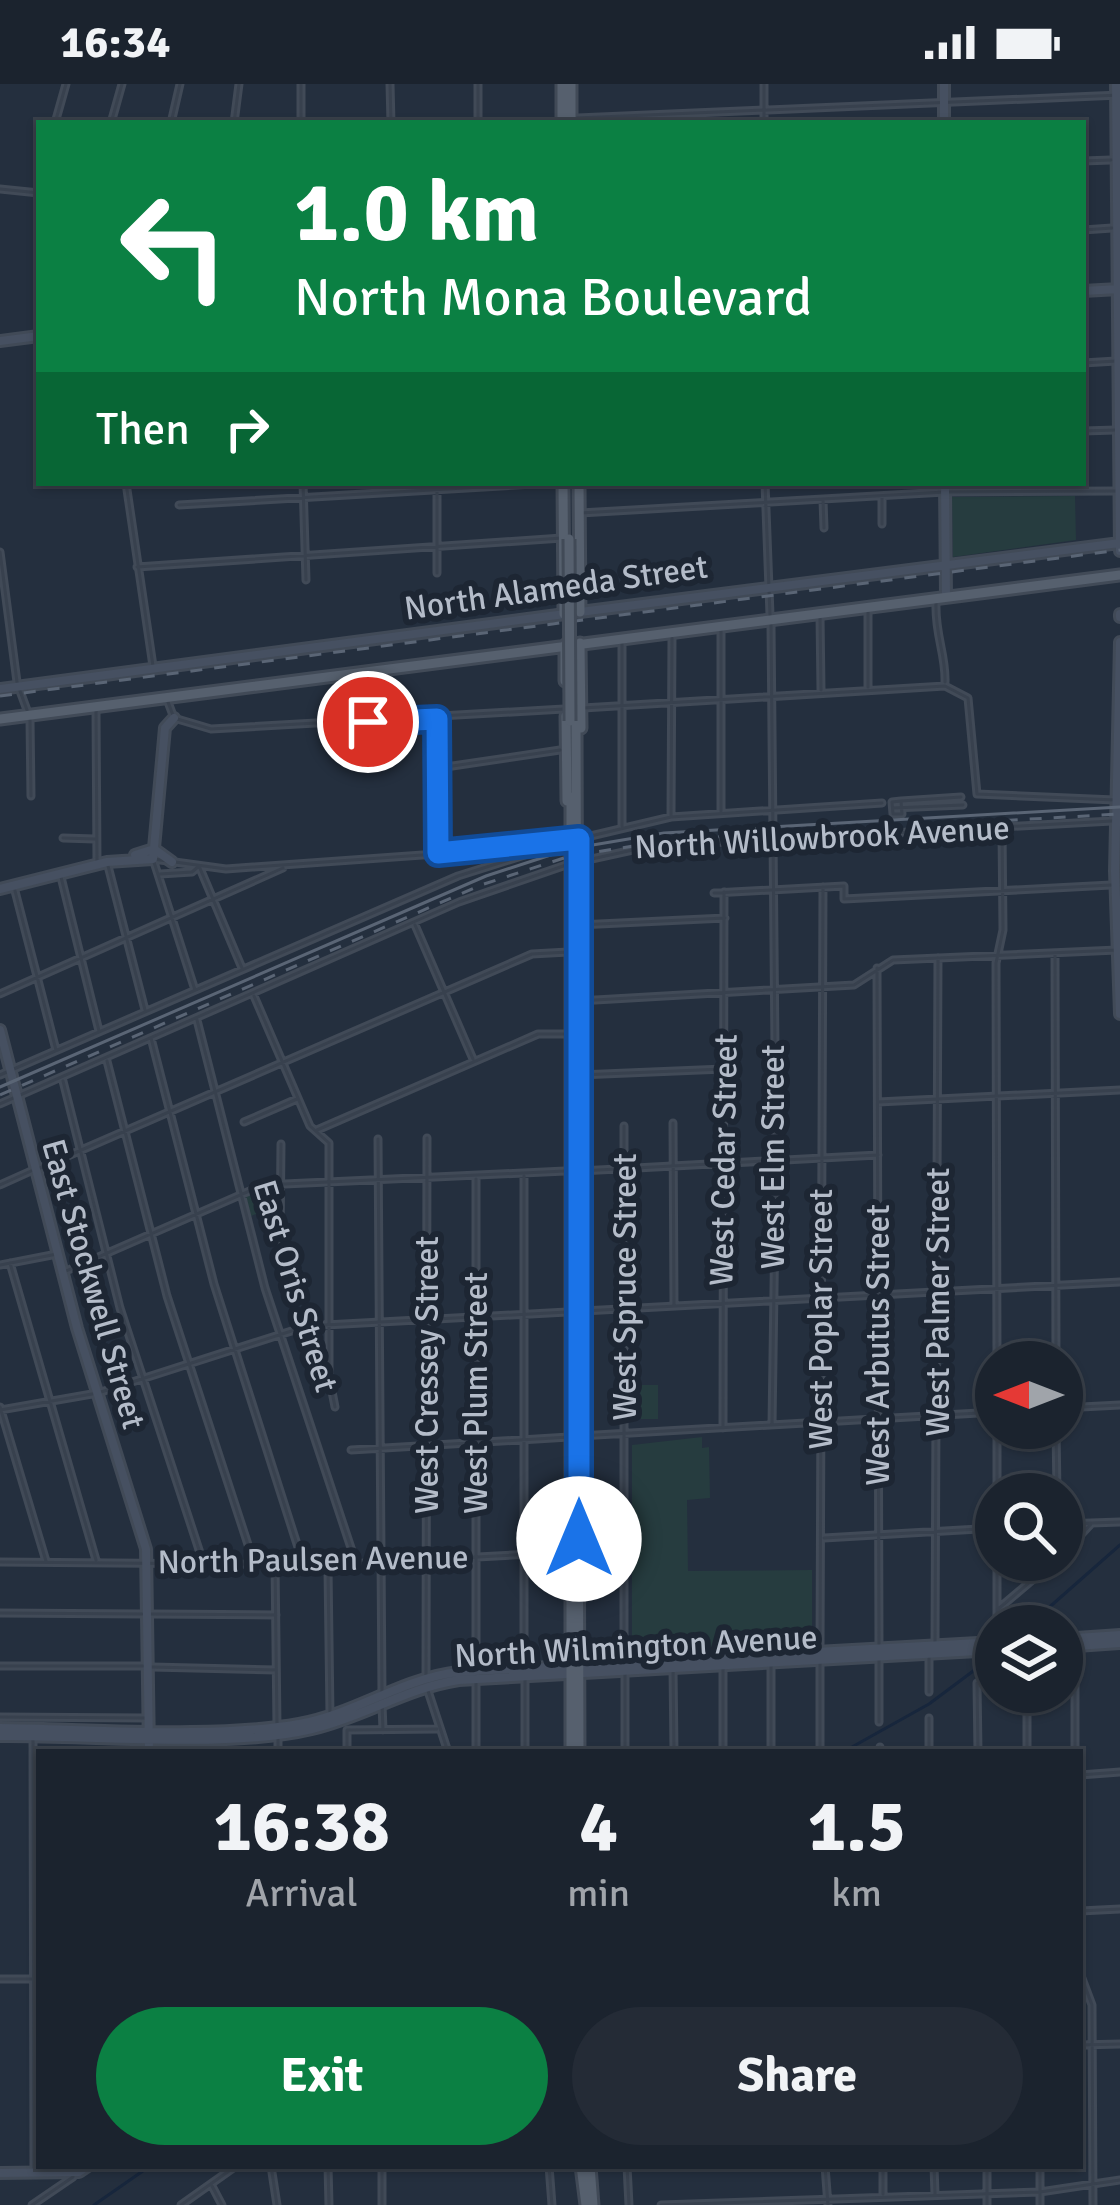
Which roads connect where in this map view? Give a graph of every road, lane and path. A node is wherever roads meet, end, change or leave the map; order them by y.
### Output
1 (66, 84) edge
2 (122, 84) edge
3 (180, 84) edge
4 (239, 84) edge
5 (301, 84) edge
6 (390, 84) edge
7 (478, 84) edge
8 (567, 84) edge
9 (764, 84) edge
10 (944, 84) edge
11 (1117, 91) edge
12 (944, 103) junction
13 (824, 110) junction
14 (764, 113) junction
15 (56, 120) edge
16 (112, 120) edge
17 (172, 120) edge
18 (234, 120) edge
19 (301, 120) edge
20 (391, 120) edge
21 (478, 120) edge
22 (567, 120) edge
23 (592, 120) edge
24 (764, 120) edge
25 (824, 120) edge
26 (944, 120) edge
27 (1118, 159) edge
28 (1086, 161) edge
29 (0, 189) edge
30 (36, 193) edge
31 (1118, 228) edge
32 (1086, 230) edge
33 (1118, 289) edge
34 (1086, 290) edge
35 (36, 336) edge
36 (0, 341) edge
37 (1118, 361) edge
38 (1086, 362) edge
39 (1119, 397) edge
40 (1118, 430) edge
41 (1086, 431) edge
42 (1119, 469) edge
43 (126, 486) edge
44 (303, 486) edge
45 (437, 486) edge
46 (571, 486) edge
47 (572, 486) edge
48 (765, 486) edge
49 (945, 488) edge
50 (1118, 491) edge
51 (882, 496) junction
52 (304, 497) junction
53 (824, 499) junction
54 (765, 502) junction
55 (179, 505) dead end
56 (579, 513) junction
57 (882, 524) dead end
58 (824, 529) dead end
59 (569, 539) junction
60 (436, 546) junction
61 (1120, 546) edge
62 (0, 552) edge
63 (304, 554) junction
64 (946, 564) junction
65 (137, 567) junction
66 (437, 573) dead end
67 (1120, 575) edge
68 (306, 580) dead end
69 (769, 587) junction
70 (941, 596) junction
71 (868, 605) junction
72 (820, 611) junction
73 (580, 612) junction
74 (564, 614) junction
75 (770, 618) junction
76 (721, 624) junction
77 (671, 630) junction
78 (622, 638) junction
79 (1120, 641) edge
80 (580, 643) junction
81 (565, 645) junction
82 (153, 668) junction
83 (946, 686) junction
84 (18, 687) junction
85 (868, 688) junction
86 (0, 689) edge
87 (821, 692) junction
88 (770, 695) junction
89 (168, 697) junction
90 (721, 699) junction
91 (672, 704) junction
92 (96, 707) junction
93 (623, 707) junction
94 (581, 708) junction
95 (566, 709) junction
96 (29, 716) junction
97 (174, 718) junction
98 (0, 719) edge
99 (437, 719) junction
100 (567, 750) junction
101 (437, 768) junction
102 (31, 796) dead end
103 (961, 797) dead end
104 (1120, 800) edge
105 (882, 803) dead end
106 (901, 804) junction
107 (963, 805) dead end
108 (771, 811) junction
109 (721, 812) junction
110 (671, 817) junction
111 (1120, 820) edge
112 (1002, 827) junction
113 (622, 828) junction
114 (575, 836) junction
115 (63, 838) dead end
116 (96, 839) junction
117 (774, 840) junction
118 (541, 846) junction
119 (438, 853) junction
120 (154, 854) junction
121 (575, 859) junction
122 (172, 862) joint
123 (102, 863) junction
124 (199, 866) junction
125 (288, 866) junction
126 (60, 874) junction
127 (158, 874) junction
128 (1119, 884) edge
129 (13, 885) junction
130 (824, 887) junction
131 (0, 889) edge
132 (775, 889) junction
133 (714, 892) dead end
134 (724, 892) junction
135 (1002, 892) junction
136 (213, 901) junction
137 (172, 918) junction
138 (725, 918) junction
139 (414, 923) junction
140 (575, 926) junction
141 (125, 938) junction
142 (1120, 950) edge
143 (1054, 951) junction
144 (575, 952) junction
145 (997, 955) junction
146 (938, 958) junction
147 (82, 959) junction
148 (877, 968) junction
149 (242, 970) junction
150 (37, 977) junction
151 (823, 987) junction
152 (774, 989) junction
153 (196, 991) junction
154 (444, 992) junction
155 (726, 993) junction
156 (0, 994) edge
157 (254, 994) junction
158 (575, 1001) junction
159 (146, 1012) junction
160 (1120, 1014) edge
161 (197, 1018) junction
162 (0, 1030) edge
163 (99, 1032) junction
164 (575, 1034) junction
165 (151, 1038) junction
166 (56, 1052) junction
167 (107, 1059) junction
168 (283, 1062) junction
169 (474, 1062) junction
170 (726, 1069) junction
171 (11, 1070) junction
172 (0, 1075) edge
173 (579, 1076) junction
174 (62, 1078) junction
175 (1120, 1090) edge
176 (216, 1092) junction
177 (1056, 1093) junction
178 (998, 1095) junction
179 (17, 1096) junction
180 (298, 1099) junction
181 (938, 1099) junction
182 (878, 1102) junction
183 (0, 1104) edge
184 (171, 1112) junction
185 (244, 1122) dead end
186 (673, 1123) dead end
187 (624, 1126) dead end
188 (125, 1131) junction
189 (316, 1131) junction
190 (378, 1138) dead end
191 (427, 1138) dead end
192 (281, 1144) dead end
193 (81, 1150) junction
194 (878, 1155) junction
195 (821, 1158) junction
196 (772, 1160) junction
197 (724, 1164) junction
198 (673, 1166) junction
199 (625, 1169) junction
200 (36, 1170) junction
201 (575, 1171) junction
202 (524, 1174) junction
203 (476, 1177) junction
204 (427, 1180) junction
205 (379, 1183) junction
206 (0, 1185) edge
207 (329, 1185) junction
208 (281, 1187) junction
209 (241, 1194) junction
210 (196, 1214) junction
211 (151, 1233) junction
212 (107, 1253) junction
213 (57, 1254) junction
214 (10, 1263) junction
215 (0, 1264) edge
216 (290, 1268) dead end
217 (62, 1273) junction
218 (1120, 1282) edge
219 (1056, 1285) junction
220 (996, 1289) junction
221 (938, 1291) junction
222 (878, 1295) junction
223 (820, 1298) junction
224 (772, 1301) junction
225 (722, 1304) junction
226 (674, 1306) junction
227 (624, 1309) junction
228 (575, 1311) junction
229 (525, 1314) junction
230 (476, 1317) junction
231 (427, 1320) junction
232 (378, 1322) junction
233 (328, 1325) junction
234 (284, 1333) junction
235 (997, 1341) edge
236 (1056, 1341) edge
237 (238, 1349) junction
238 (191, 1364) junction
239 (144, 1379) junction
240 (97, 1394) junction
241 (49, 1401) junction
242 (1120, 1405) edge
243 (335, 1406) dead end
244 (1083, 1407) edge
245 (0, 1409) edge
246 (975, 1413) edge
247 (938, 1416) junction
248 (878, 1419) junction
249 (820, 1422) junction
250 (772, 1425) junction
251 (723, 1428) junction
252 (625, 1434) junction
253 (575, 1437) junction
254 (526, 1439) junction
255 (477, 1442) junction
256 (427, 1445) junction
257 (378, 1448) junction
258 (352, 1450) dead end
259 (1091, 1522) junction
260 (1120, 1522) edge
261 (1083, 1523) edge
262 (975, 1529) edge
263 (939, 1531) junction
264 (879, 1534) junction
265 (1083, 1537) edge
266 (820, 1538) junction
267 (625, 1549) junction
268 (575, 1551) junction
269 (525, 1554) junction
270 (476, 1558) junction
271 (428, 1560) junction
272 (0, 1562) edge
273 (46, 1562) junction
274 (97, 1563) junction
275 (254, 1563) junction
276 (275, 1563) junction
277 (382, 1563) junction
278 (146, 1564) junction
279 (203, 1564) junction
280 (304, 1565) junction
281 (328, 1565) junction
282 (356, 1565) junction
283 (1031, 1581) edge
284 (1003, 1605) edge
285 (0, 1613) edge
286 (147, 1614) junction
287 (276, 1615) junction
288 (1120, 1639) edge
289 (1083, 1641) edge
290 (1083, 1645) edge
291 (975, 1647) edge
292 (932, 1650) junction
293 (879, 1652) junction
294 (820, 1656) junction
295 (771, 1659) junction
296 (723, 1662) junction
297 (673, 1665) junction
298 (0, 1666) edge
299 (148, 1666) junction
300 (624, 1667) junction
301 (575, 1669) junction
302 (276, 1670) junction
303 (524, 1672) junction
304 (476, 1675) junction
305 (427, 1681) junction
306 (929, 1692) dead end
307 (382, 1696) junction
308 (977, 1713) edge
309 (1027, 1713) edge
310 (1076, 1713) edge
311 (0, 1718) edge
312 (929, 1718) dead end
313 (330, 1719) junction
314 (879, 1722) dead end
315 (148, 1727) junction
316 (440, 1729) junction
317 (383, 1730) junction
318 (278, 1731) junction
319 (0, 1732) edge
320 (33, 1732) junction
321 (91, 1732) junction
322 (226, 1732) junction
323 (91, 1749) edge
324 (149, 1749) edge
325 (226, 1749) edge
326 (278, 1749) edge
327 (347, 1749) edge
328 (447, 1749) edge
329 (476, 1749) edge
330 (526, 1749) edge
331 (575, 1749) edge
332 (625, 1749) edge
333 (674, 1749) edge
334 (723, 1749) edge
335 (771, 1749) edge
336 (820, 1749) edge
337 (929, 1749) edge
338 (978, 1749) edge
339 (1028, 1749) edge
340 (1076, 1749) edge
341 (1120, 1772) edge
342 (1083, 1774) edge
343 (1120, 1909) edge
344 (1083, 1911) edge
345 (0, 1979) edge
346 (36, 1979) edge
347 (1083, 1979) edge
348 (1083, 1990) edge
349 (1089, 1990) junction
350 (1093, 2044) junction
351 (1120, 2044) edge
352 (1083, 2045) edge
353 (83, 2169) edge
354 (232, 2169) edge
355 (271, 2169) edge
356 (328, 2169) edge
357 (382, 2169) edge
358 (549, 2169) edge
359 (585, 2169) edge
360 (627, 2169) edge
361 (825, 2169) edge
362 (883, 2169) edge
363 (934, 2169) edge
364 (987, 2169) edge
365 (1040, 2169) edge
366 (0, 2173) edge
367 (34, 2173) junction
368 (1120, 2180) edge
369 (211, 2184) junction
370 (1093, 2184) junction
371 (1040, 2192) junction
372 (987, 2193) junction
373 (934, 2194) junction
374 (883, 2195) junction
375 (825, 2196) junction
376 (32, 2205) edge
377 (181, 2205) edge
378 (222, 2205) edge
379 (277, 2205) edge
380 (329, 2205) edge
381 (382, 2205) edge
382 (553, 2205) edge
383 (590, 2205) edge
384 (628, 2205) edge
385 (661, 2205) edge
386 (828, 2205) edge
387 (987, 2205) edge
388 (1040, 2205) edge
389 (1093, 2205) edge

1 - 15 street
2 - 16 street
3 - 17 street
4 - 18 street
5 - 19 street
6 - 20 street
7 - 21 street
8 - 22 main road
9 - 14 street
10 - 12 street
11 - 12 street
11 - 27 street
12 - 13 street
12 - 26 street
13 - 14 street
13 - 25 street
14 - 23 street
14 - 24 street
27 - 28 street
27 - 31 street
29 - 30 street
31 - 32 street
31 - 33 street
33 - 34 street
33 - 37 street
35 - 36 street
37 - 38 street
37 - 39 street
39 - 40 street
40 - 41 street
40 - 42 street
42 - 50 street
43 - 65 street
44 - 52 street
45 - 52 street
45 - 60 street
46 - 59 main road
47 - 56 main road
48 - 54 street, West Elm Street
49 - 50 street
49 - 51 street
49 - 64 street
50 - 61 street
51 - 53 street
51 - 57 street
52 - 55 street
52 - 63 street
53 - 54 street
53 - 58 street
54 - 56 street
54 - 69 street, West Elm Street
56 - 73 main road
59 - 60 street
59 - 74 main road
59 - 114 main road, bridge
60 - 63 street
60 - 66 street
61 - 64 street, North Alameda Street
62 - 84 street
63 - 65 street
63 - 68 street
64 - 69 street, North Alameda Street
64 - 70 street
65 - 82 street
67 - 70 main road, North Alameda Street
69 - 73 street, North Alameda Street
69 - 75 street, West Elm Street
70 - 71 main road, North Alameda Street
70 - 83 street
71 - 72 main road, North Alameda Street
71 - 85 street
72 - 75 main road, North Alameda Street
72 - 87 street
73 - 74 street, North Alameda Street
74 - 82 street, North Alameda Street
75 - 76 main road, North Alameda Street
75 - 88 street, West Elm Street
76 - 77 main road, North Alameda Street
76 - 90 street
77 - 78 main road, North Alameda Street
77 - 91 street
78 - 80 main road, North Alameda Street
78 - 93 street
79 - 104 street
80 - 81 main road, North Alameda Street
80 - 94 main road
81 - 89 main road, North Alameda Street
81 - 95 main road
82 - 84 street, North Alameda Street
83 - 85 street
83 - 104 street, North Willowbrook Avenue
84 - 86 street, North Alameda Street
84 - 96 street
85 - 87 street
87 - 88 street
88 - 90 street
88 - 108 street, West Elm Street
89 - 92 main road, North Alameda Street
89 - 97 street
90 - 91 street
90 - 109 street
91 - 93 street
91 - 110 street
92 - 96 main road, North Alameda Street
92 - 116 street
93 - 94 street
93 - 113 street
94 - 114 main road
95 - 99 street
95 - 100 main road
96 - 98 main road, North Alameda Street
96 - 102 street
97 - 99 street
97 - 120 street
99 - 101 street
100 - 101 street
100 - 114 main road
101 - 119 street
103 - 106 street, North Willowbrook Avenue
104 - 111 street
105 - 108 street, North Willowbrook Avenue
106 - 106 street, North Willowbrook Avenue
106 - 107 street
108 - 109 street, North Willowbrook Avenue
108 - 117 street, West Elm Street
109 - 110 street, North Willowbrook Avenue
110 - 113 street, North Willowbrook Avenue
111 - 112 street, North Willowbrook Avenue
111 - 128 street
112 - 117 street, North Willowbrook Avenue
112 - 135 street
113 - 114 street, North Willowbrook Avenue
114 - 118 street, North Willowbrook Avenue
114 - 121 main road
115 - 116 street
116 - 123 street
117 - 121 street, North Willowbrook Avenue
117 - 132 street, West Elm Street
118 - 119 street
118 - 149 street, North Willowbrook Avenue
119 - 125 street
120 - 122 street
120 - 123 street
120 - 127 street
121 - 139 street, North Willowbrook Avenue
121 - 140 main road
122 - 124 street
123 - 126 street
123 - 141 street
124 - 125 street
124 - 127 street
124 - 136 street
125 - 136 street
126 - 129 street
126 - 147 street
127 - 137 street
128 - 135 street
128 - 142 street
129 - 131 street
129 - 150 street
130 - 132 street
130 - 135 street
130 - 151 street, West Poplar Street
132 - 134 street
132 - 152 street, West Elm Street
133 - 134 street
134 - 138 street, West Cedar Street
135 - 145 street
136 - 137 street
136 - 149 street
137 - 141 street
137 - 153 street
138 - 140 street
138 - 155 street, West Cedar Street
139 - 154 street
139 - 157 street, North Willowbrook Avenue
140 - 144 main road
141 - 147 street
141 - 159 street
142 - 143 street
142 - 160 street
143 - 145 street
143 - 177 street
144 - 154 street
144 - 158 main road
145 - 146 street
145 - 178 street
146 - 148 street
146 - 181 street, West Palmer Street
147 - 150 street
147 - 163 street
148 - 151 street
148 - 182 street, West Arbutus Street
149 - 153 street, North Willowbrook Avenue
150 - 156 street
150 - 166 street
151 - 152 street
151 - 195 street, West Poplar Street
152 - 155 street
152 - 196 street, West Elm Street
153 - 159 street, North Willowbrook Avenue
154 - 168 street
154 - 169 street
155 - 158 street
155 - 170 street, West Cedar Street
157 - 161 street, North Willowbrook Avenue
157 - 168 street
158 - 164 main road
159 - 163 street, North Willowbrook Avenue
161 - 165 street, North Willowbrook Avenue
161 - 176 street, East Oris Street
162 - 171 street, East Stockwell Street
163 - 166 street, North Willowbrook Avenue
164 - 169 street
164 - 173 main road
164 - 201 main road
165 - 167 street, North Willowbrook Avenue
165 - 184 street
166 - 171 street, North Willowbrook Avenue
167 - 174 street, North Willowbrook Avenue
167 - 188 street
168 - 176 street
168 - 180 street
169 - 189 street
170 - 173 street
170 - 197 street, West Cedar Street
171 - 172 street, North Willowbrook Avenue
171 - 179 street, East Stockwell Street
173 - 201 main road
174 - 179 street, North Willowbrook Avenue
174 - 193 street
175 - 177 street
176 - 184 street
176 - 209 street, East Oris Street
177 - 178 street
177 - 219 street
178 - 181 street
178 - 220 street
179 - 183 street, North Willowbrook Avenue
179 - 200 street, East Stockwell Street
180 - 185 street
180 - 189 street
181 - 182 street
181 - 221 street, West Palmer Street
182 - 194 street, West Arbutus Street
184 - 188 street
184 - 210 street
186 - 198 street
187 - 199 street, West Spruce Street
188 - 193 street
188 - 211 street
189 - 207 street
190 - 205 street
191 - 204 street, West Cressey Street
192 - 208 street
193 - 200 street
193 - 212 street
194 - 195 street
194 - 222 street, West Arbutus Street
195 - 196 street
195 - 223 street, West Poplar Street
196 - 197 street
196 - 224 street, West Elm Street
197 - 198 street
197 - 225 street, West Cedar Street
198 - 199 street
198 - 226 street
199 - 201 street
199 - 227 street, West Spruce Street
200 - 206 street
200 - 213 street, East Stockwell Street
201 - 202 street
201 - 228 main road
202 - 203 street
202 - 229 street
203 - 204 street
203 - 230 street, West Plum Street
204 - 205 street
204 - 231 street, West Cressey Street
205 - 207 street
205 - 232 street
207 - 208 street
207 - 233 street
208 - 209 street
208 - 216 street
209 - 210 street
209 - 234 street, East Oris Street
210 - 211 street
210 - 237 street
211 - 212 street
211 - 238 street
212 - 217 street
212 - 239 street
213 - 214 street
213 - 217 street, East Stockwell Street
214 - 215 street
214 - 241 street
217 - 240 street, East Stockwell Street
218 - 219 street
219 - 220 street
219 - 236 street
220 - 221 street
220 - 235 street
221 - 222 street
221 - 247 street, West Palmer Street
222 - 223 street
222 - 248 street, West Arbutus Street
223 - 224 street
223 - 249 street, West Poplar Street
224 - 225 street
224 - 250 street, West Elm Street
225 - 226 street
225 - 251 street, West Cedar Street
226 - 227 street
227 - 228 street
227 - 252 street, West Spruce Street
228 - 229 street
228 - 253 main road
229 - 230 street
229 - 254 street
230 - 231 street
230 - 255 street, West Plum Street
231 - 232 street
231 - 256 street, West Cressey Street
232 - 233 street
232 - 257 street
233 - 234 street
233 - 243 street
234 - 237 street
234 - 282 street, East Oris Street
237 - 238 street
237 - 280 street
238 - 239 street
238 - 275 street
239 - 240 street
239 - 279 street
240 - 241 street
240 - 278 street, East Stockwell Street
241 - 245 street
241 - 274 street
242 - 244 street
245 - 273 street
246 - 247 street
247 - 248 street
247 - 263 street, West Palmer Street
248 - 249 street
248 - 264 street, West Arbutus Street
249 - 250 street
249 - 266 street, West Poplar Street
250 - 251 street
251 - 252 street
252 - 253 street
252 - 267 street, West Spruce Street
253 - 254 street
253 - 268 main road
254 - 255 street
254 - 269 street
255 - 256 street
255 - 270 street, West Plum Street
256 - 257 street
256 - 271 street, West Cressey Street
257 - 258 street
257 - 277 street
259 - 260 street
259 - 261 street
259 - 265 street
262 - 263 street
263 - 264 street
263 - 292 street, West Palmer Street
264 - 266 street
264 - 293 street, West Arbutus Street
266 - 294 street, West Poplar Street
267 - 268 street, North Paulsen Avenue
267 - 300 street, West Spruce Street
268 - 269 street, North Paulsen Avenue
268 - 301 main road
269 - 270 street, North Paulsen Avenue
269 - 303 street
270 - 271 street, North Paulsen Avenue
270 - 304 street, West Plum Street
271 - 277 street, North Paulsen Avenue
271 - 305 street, West Cressey Street
272 - 273 street, North Paulsen Avenue
273 - 274 street, North Paulsen Avenue
274 - 278 street, North Paulsen Avenue
275 - 276 street, North Paulsen Avenue
275 - 279 street, North Paulsen Avenue
276 - 280 street, North Paulsen Avenue
276 - 287 street
277 - 282 street, North Paulsen Avenue
277 - 307 street
278 - 279 street, North Paulsen Avenue
278 - 286 street, East Stockwell Street
280 - 281 street, North Paulsen Avenue
281 - 282 street, North Paulsen Avenue
281 - 313 street
283 - 284 street
285 - 286 street
286 - 287 street
286 - 299 street, East Stockwell Street
287 - 302 street
288 - 289 street
288 - 290 street
291 - 292 street, North Wilmington Avenue
292 - 293 street, North Wilmington Avenue
292 - 306 street, West Palmer Street
293 - 294 street, North Wilmington Avenue
293 - 314 street, West Arbutus Street
294 - 295 street, North Wilmington Avenue
294 - 336 street, West Poplar Street
295 - 296 street, North Wilmington Avenue
295 - 335 street
296 - 297 street, North Wilmington Avenue
296 - 334 street
297 - 300 street, North Wilmington Avenue
297 - 333 street
298 - 299 street
299 - 302 street
299 - 315 street, East Stockwell Street
300 - 301 street, North Wilmington Avenue
300 - 332 street, West Spruce Street
301 - 303 street, North Wilmington Avenue
301 - 331 main road
302 - 318 street
303 - 304 street, North Wilmington Avenue
303 - 330 street
304 - 305 street, North Wilmington Avenue
304 - 329 street, West Plum Street
305 - 307 street, North Wilmington Avenue
305 - 316 street, West Cressey Street
307 - 313 street, North Wilmington Avenue
307 - 317 street
308 - 338 street
309 - 339 street
310 - 340 street
311 - 315 street
312 - 337 street
313 - 318 street, North Wilmington Avenue
315 - 321 street, North Wilmington Avenue
315 - 322 street, North Wilmington Avenue
315 - 324 street, East Stockwell Street
316 - 317 street
316 - 328 street, West Cressey Street
317 - 327 street
318 - 322 street, North Wilmington Avenue
318 - 326 street
319 - 320 street, North Wilmington Avenue
320 - 321 street, North Wilmington Avenue
320 - 346 street
321 - 323 street
322 - 325 street
341 - 342 street
343 - 344 street
345 - 346 street
346 - 367 street
347 - 349 street
348 - 349 street
349 - 350 street
350 - 351 street
350 - 352 street
350 - 370 street
353 - 367 street
353 - 376 street
354 - 369 street
355 - 379 street
356 - 380 street
357 - 381 street
358 - 382 street
359 - 383 main road
360 - 384 street
361 - 375 street
362 - 374 street
363 - 373 street
364 - 372 street
365 - 371 street
366 - 367 street
368 - 370 street
369 - 377 street
369 - 378 street
370 - 371 street
370 - 389 street
371 - 372 street
371 - 388 street
372 - 373 street
372 - 387 street
373 - 374 street
374 - 375 street
375 - 385 street
375 - 386 street

